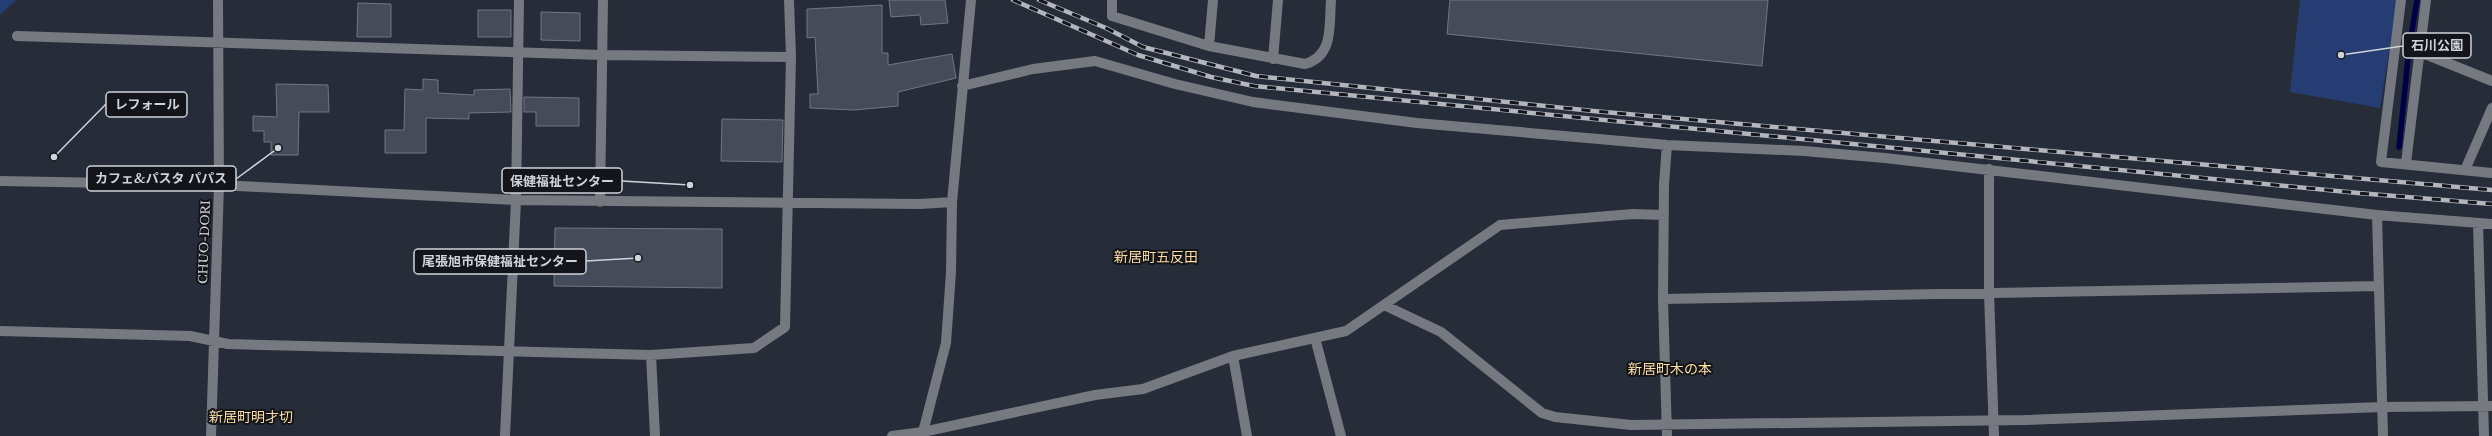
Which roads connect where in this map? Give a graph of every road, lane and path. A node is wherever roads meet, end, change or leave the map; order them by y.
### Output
1 (218, 0) edge
2 (519, 0) edge
3 (603, 0) edge
4 (789, 0) edge
5 (971, 0) edge
6 (1112, 0) edge
7 (1213, 0) edge
8 (1278, 0) edge
9 (1330, 0) edge
10 (2401, 0) edge
11 (2426, 0) edge
12 (17, 36) dead end
13 (217, 42) junction
14 (1210, 46) junction
15 (518, 52) junction
16 (2420, 52) junction
17 (602, 55) junction
18 (791, 57) junction
19 (1273, 59) junction
20 (2492, 81) edge
21 (962, 86) junction
22 (2492, 108) edge
23 (1667, 145) junction
24 (2406, 163) junction
25 (1989, 169) junction
26 (2465, 170) junction
27 (2492, 173) edge
28 (0, 181) edge
29 (219, 185) junction
30 (516, 200) junction
31 (600, 202) junction
32 (952, 202) junction
33 (788, 203) junction
34 (2377, 215) junction
35 (1664, 216) junction
36 (2478, 223) junction
37 (2492, 224) edge
38 (2379, 286) junction
39 (1989, 293) junction
40 (1663, 299) junction
41 (1384, 305) junction
42 (0, 331) edge
43 (1315, 338) junction
44 (214, 340) junction
45 (511, 350) junction
46 (651, 355) junction
47 (1233, 356) junction
48 (2488, 406) edge
49 (2383, 407) junction
50 (1994, 420) junction
51 (1667, 424) junction
52 (924, 434) edge
53 (211, 436) edge
54 (505, 436) edge
55 (655, 436) edge
56 (892, 436) edge
57 (1247, 436) edge
58 (1341, 436) edge
59 (1668, 436) edge
60 (1994, 436) edge
61 (2383, 436) edge
62 (2484, 436) edge

1 - 13 street, CHUO-DORI
2 - 15 street
3 - 17 street
4 - 18 street
5 - 21 street
6 - 14 street
7 - 14 street
8 - 19 street
9 - 19 street
10 - 24 street
11 - 16 street
12 - 13 street
13 - 15 street
13 - 29 street, CHUO-DORI
14 - 19 street
15 - 17 street
15 - 30 street
16 - 20 street
16 - 24 street
17 - 18 street
17 - 31 street
18 - 33 street
21 - 23 street
21 - 32 street
22 - 26 street
23 - 25 street
23 - 35 street
24 - 26 street
25 - 34 street
25 - 39 street
26 - 27 street
28 - 29 street
29 - 30 street
29 - 44 street, CHUO-DORI
30 - 31 street
30 - 45 street
31 - 33 street
32 - 33 street
32 - 52 street
33 - 46 street
34 - 36 street
34 - 38 street
35 - 40 street
35 - 41 street
36 - 37 street
36 - 48 street
38 - 39 street
38 - 49 street
39 - 40 street
39 - 50 street
40 - 51 street
41 - 43 street
41 - 51 street
42 - 44 street
43 - 47 street
43 - 58 street
44 - 45 street
44 - 53 street, CHUO-DORI
45 - 46 street
45 - 54 street
46 - 55 street
47 - 52 street
47 - 57 street
48 - 49 street
48 - 62 street
49 - 50 street
49 - 61 street
50 - 51 street
50 - 60 street
51 - 59 street
52 - 56 street

